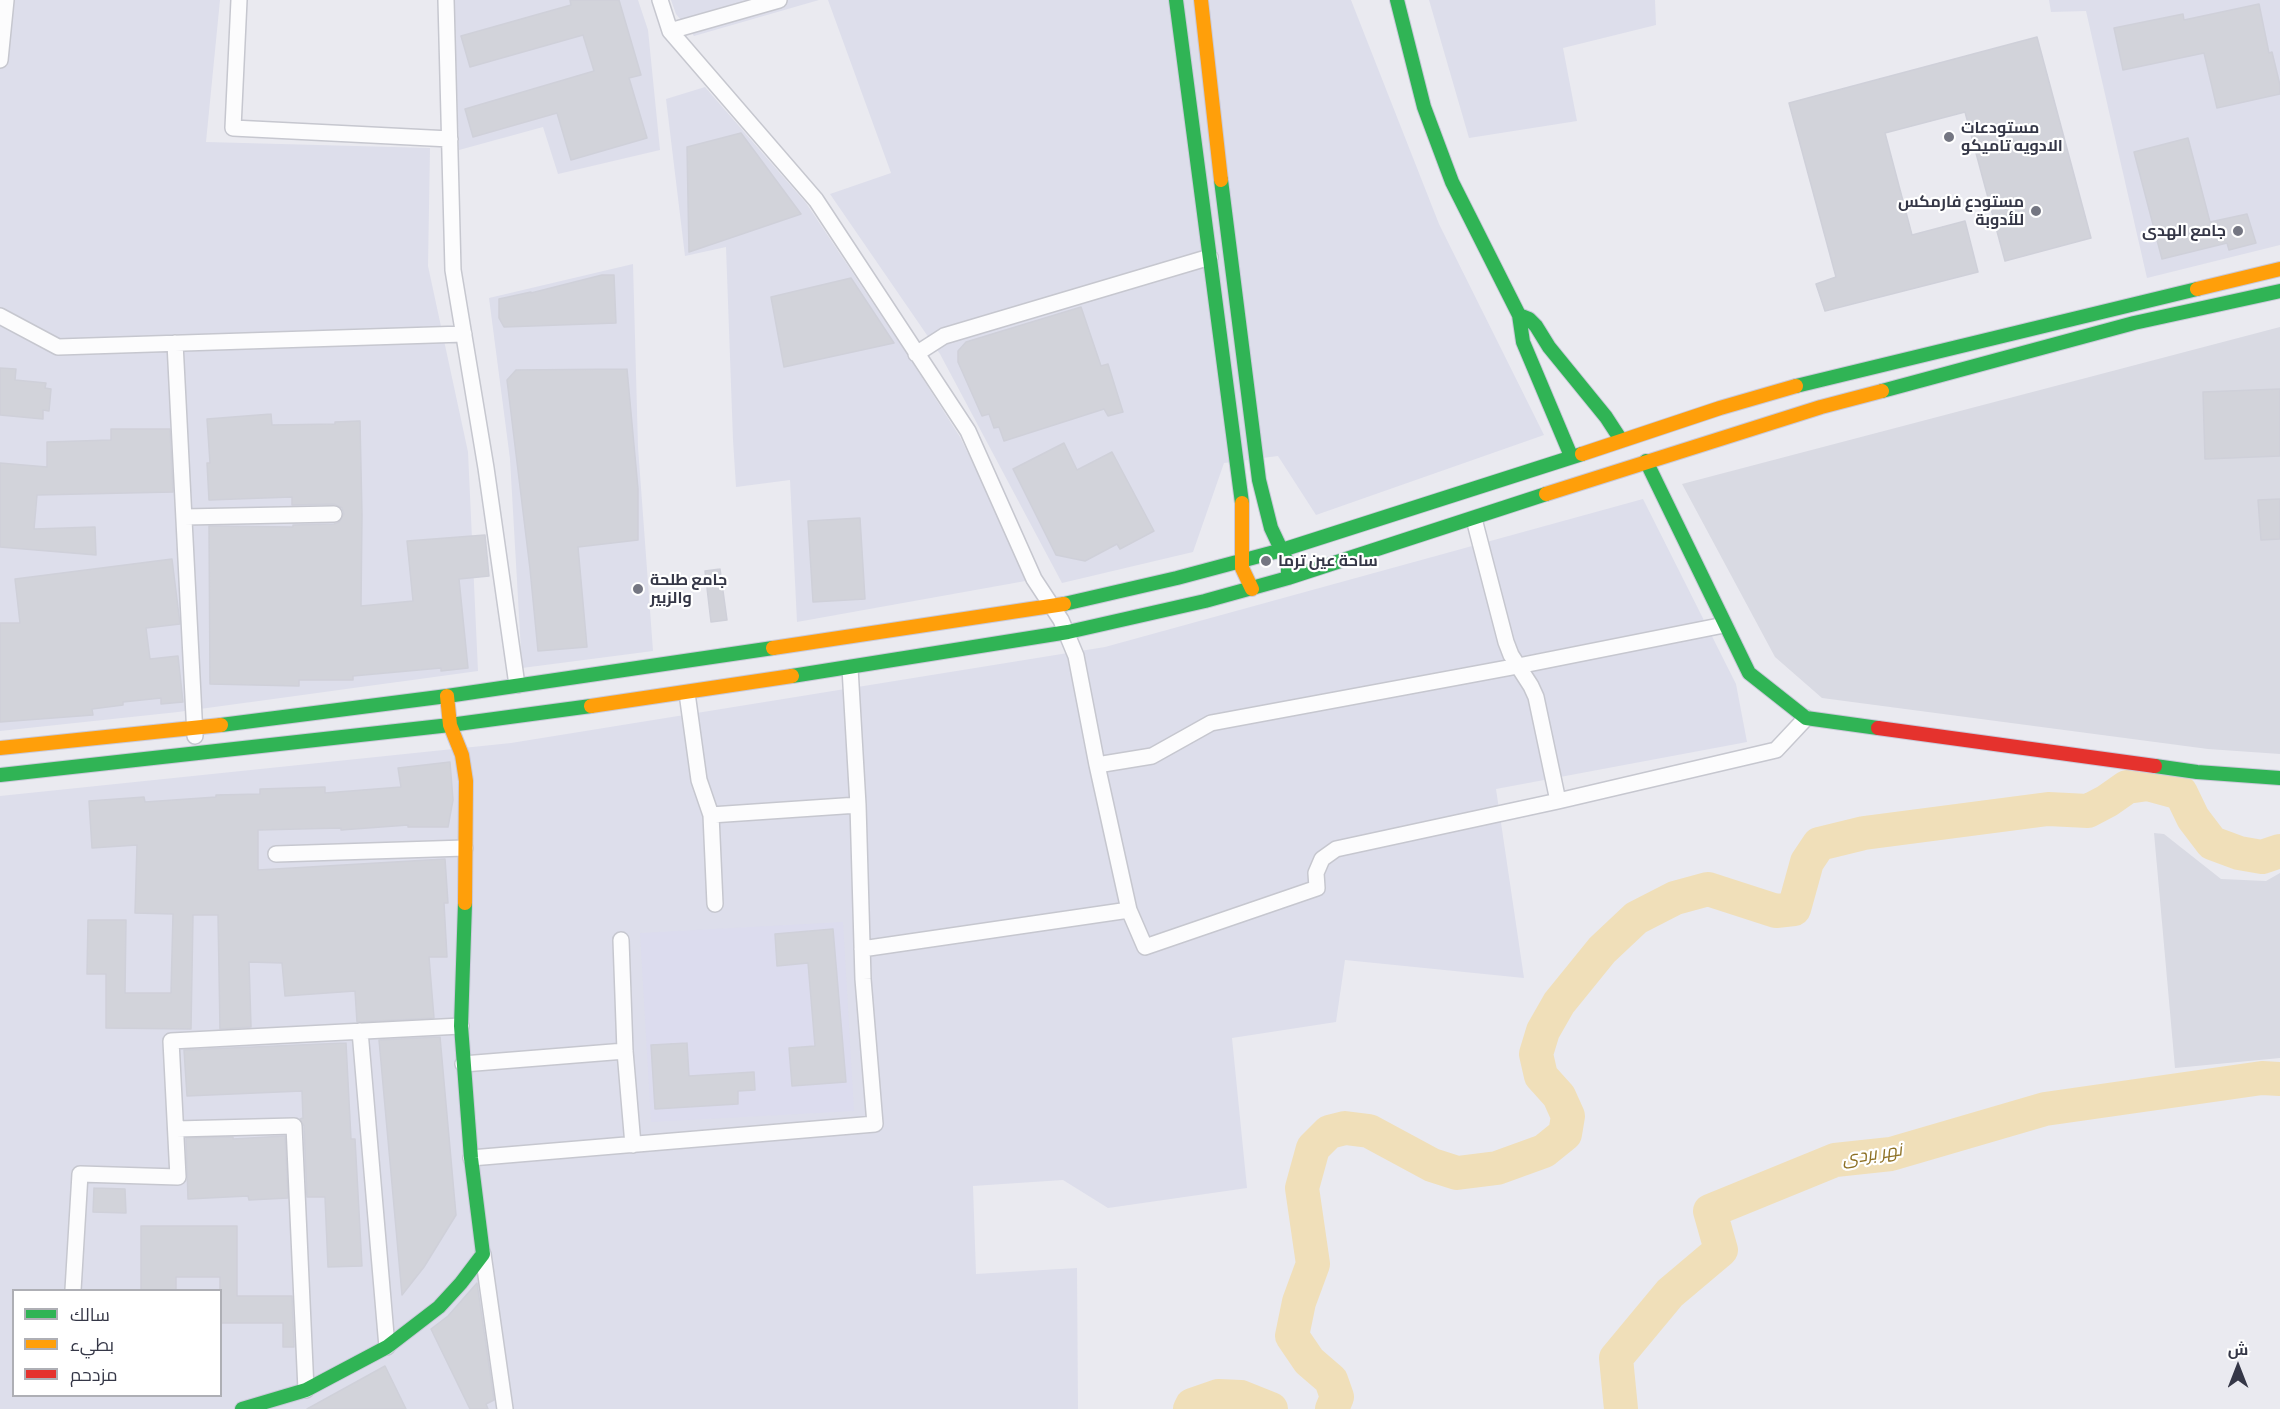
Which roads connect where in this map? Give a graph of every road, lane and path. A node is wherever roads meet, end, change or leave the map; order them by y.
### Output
1 (6, 0) edge
2 (240, 0) edge
3 (446, 0) edge
4 (660, 0) edge
5 (779, 0) edge
6 (1176, 0) edge
7 (1201, 0) edge
8 (1397, 0) edge
9 (670, 32) junction
10 (0, 60) edge
11 (450, 139) junction
12 (1210, 257) junction
13 (2280, 269) edge
14 (2280, 291) edge
15 (1519, 315) junction
16 (0, 316) edge
17 (464, 334) junction
18 (1985, 339) junction
19 (175, 343) junction
20 (916, 354) junction
21 (1991, 362) junction
22 (1621, 440) junction
23 (1571, 456) junction
24 (1646, 461) junction
25 (334, 514) dead end
26 (184, 517) junction
27 (1474, 519) junction
28 (1281, 550) junction
29 (1242, 561) junction
30 (1288, 578) junction
31 (1252, 589) junction
32 (1051, 607) junction
33 (1724, 625) junction
34 (1068, 632) junction
35 (1518, 666) junction
36 (850, 668) junction
37 (517, 685) junction
38 (687, 693) junction
39 (447, 696) junction
40 (1806, 718) junction
41 (450, 725) junction
42 (194, 729) junction
43 (0, 748) edge
44 (196, 754) junction
45 (1097, 765) junction
46 (0, 775) edge
47 (2280, 778) edge
48 (1558, 801) junction
49 (858, 805) junction
50 (711, 815) junction
51 (465, 848) junction
52 (276, 854) dead end
53 (715, 903) dead end
54 (1129, 909) junction
55 (621, 940) dead end
56 (862, 949) junction
57 (461, 1026) junction
58 (360, 1031) junction
59 (625, 1051) junction
60 (464, 1064) junction
61 (176, 1129) junction
62 (633, 1145) junction
63 (471, 1158) junction
64 (483, 1254) junction
65 (73, 1289) edge
66 (387, 1347) junction
67 (306, 1390) junction
68 (242, 1409) edge
69 (505, 1409) edge

1 - 10 street
2 - 11 street
3 - 11 street
4 - 9 street
5 - 9 street
6 - 12 main road
7 - 28 main road
8 - 15 main road
9 - 20 street
11 - 17 street
12 - 20 street
12 - 29 main road
13 - 18 main road
14 - 21 main road
15 - 22 main road
15 - 23 main road
16 - 19 street
17 - 19 street
17 - 37 street
18 - 21 main road
18 - 22 main road
19 - 26 street
20 - 32 street
21 - 24 main road
22 - 23 main road
23 - 28 main road
24 - 27 main road
24 - 33 main road
25 - 26 street
26 - 42 street
27 - 30 main road
27 - 35 street
28 - 29 main road
28 - 30 main road
29 - 31 main road
29 - 32 main road
30 - 31 main road
31 - 34 main road
32 - 34 street
32 - 37 main road
33 - 35 street
33 - 40 main road
34 - 36 main road
34 - 45 street
35 - 45 street
35 - 48 street
36 - 38 main road
36 - 49 street
37 - 39 main road
38 - 41 main road
38 - 50 street
39 - 41 main road
39 - 42 main road
40 - 47 main road
40 - 48 street
41 - 44 main road
41 - 51 main road
42 - 43 main road
42 - 44 street
44 - 46 main road
45 - 54 street
48 - 54 street
49 - 50 street
49 - 56 street
50 - 53 street
51 - 52 street
51 - 57 main road
54 - 56 street
55 - 59 street
56 - 62 street
57 - 58 street
57 - 60 main road
58 - 61 street
58 - 66 street
59 - 60 street
59 - 62 street
60 - 63 main road
61 - 65 street
61 - 67 street
62 - 63 street
63 - 64 main road
64 - 66 main road
64 - 69 street
66 - 67 main road
67 - 68 main road

